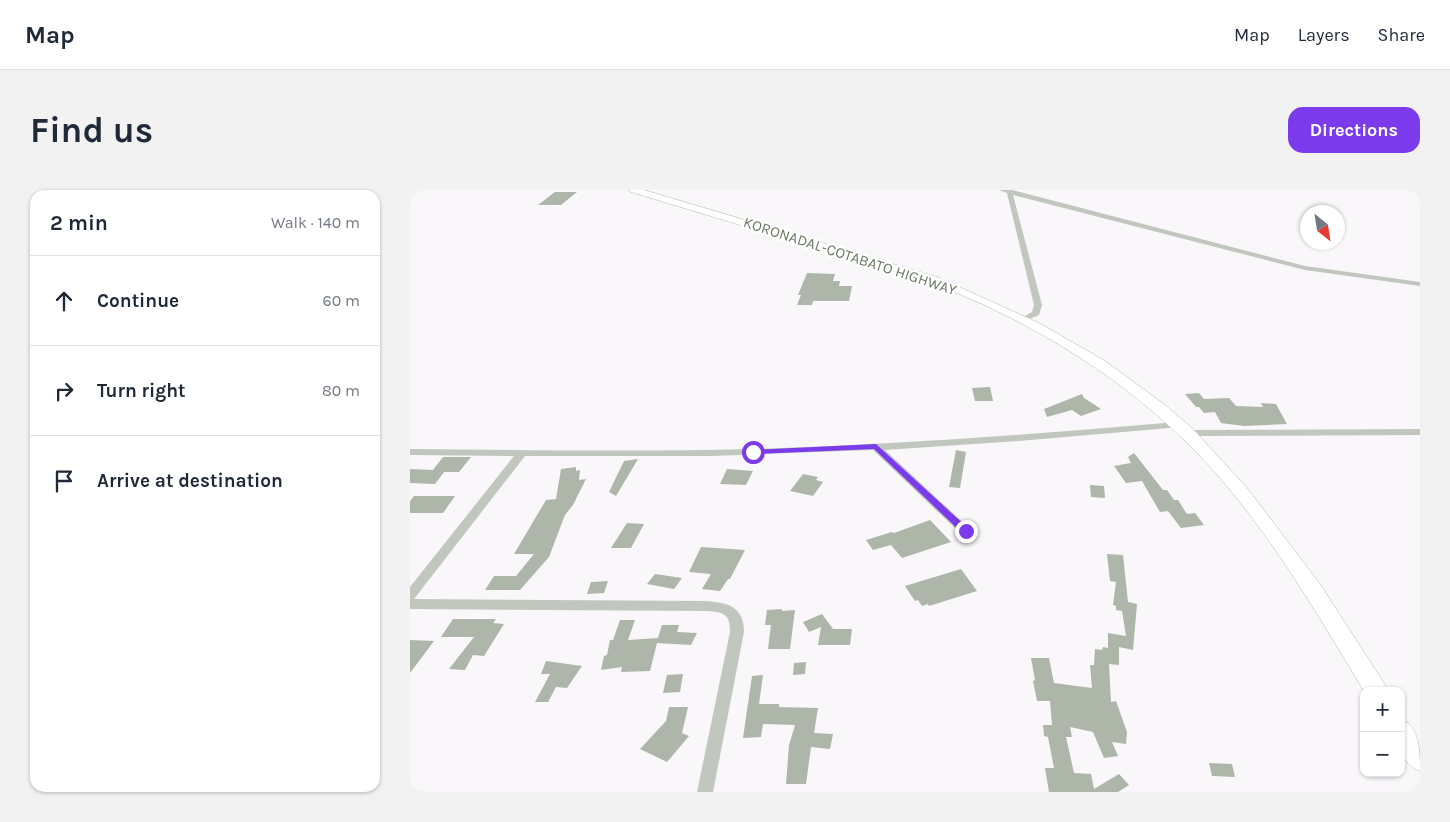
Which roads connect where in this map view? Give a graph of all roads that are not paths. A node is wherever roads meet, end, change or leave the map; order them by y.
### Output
1 (634, 190) edge
2 (1007, 191) edge
3 (1420, 284) edge
4 (1022, 320) junction
5 (1182, 429) junction
6 (1420, 432) edge
7 (876, 447) junction
8 (410, 452) edge
9 (522, 453) junction
10 (966, 531) dead end
11 (410, 596) edge
12 (410, 604) edge
13 (1375, 687) edge
14 (1402, 732) edge
15 (1420, 760) edge
16 (705, 792) edge

1 - 4 highway, KORONADAL-COTABATO HIGHWAY
2 - 3 street
2 - 4 street
4 - 5 highway, KORONADAL-COTABATO HIGHWAY
5 - 6 street
5 - 7 street
5 - 13 highway, KORONADAL-COTABATO HIGHWAY
7 - 9 street
7 - 10 street
8 - 9 street
9 - 11 street
12 - 16 street
14 - 15 highway

